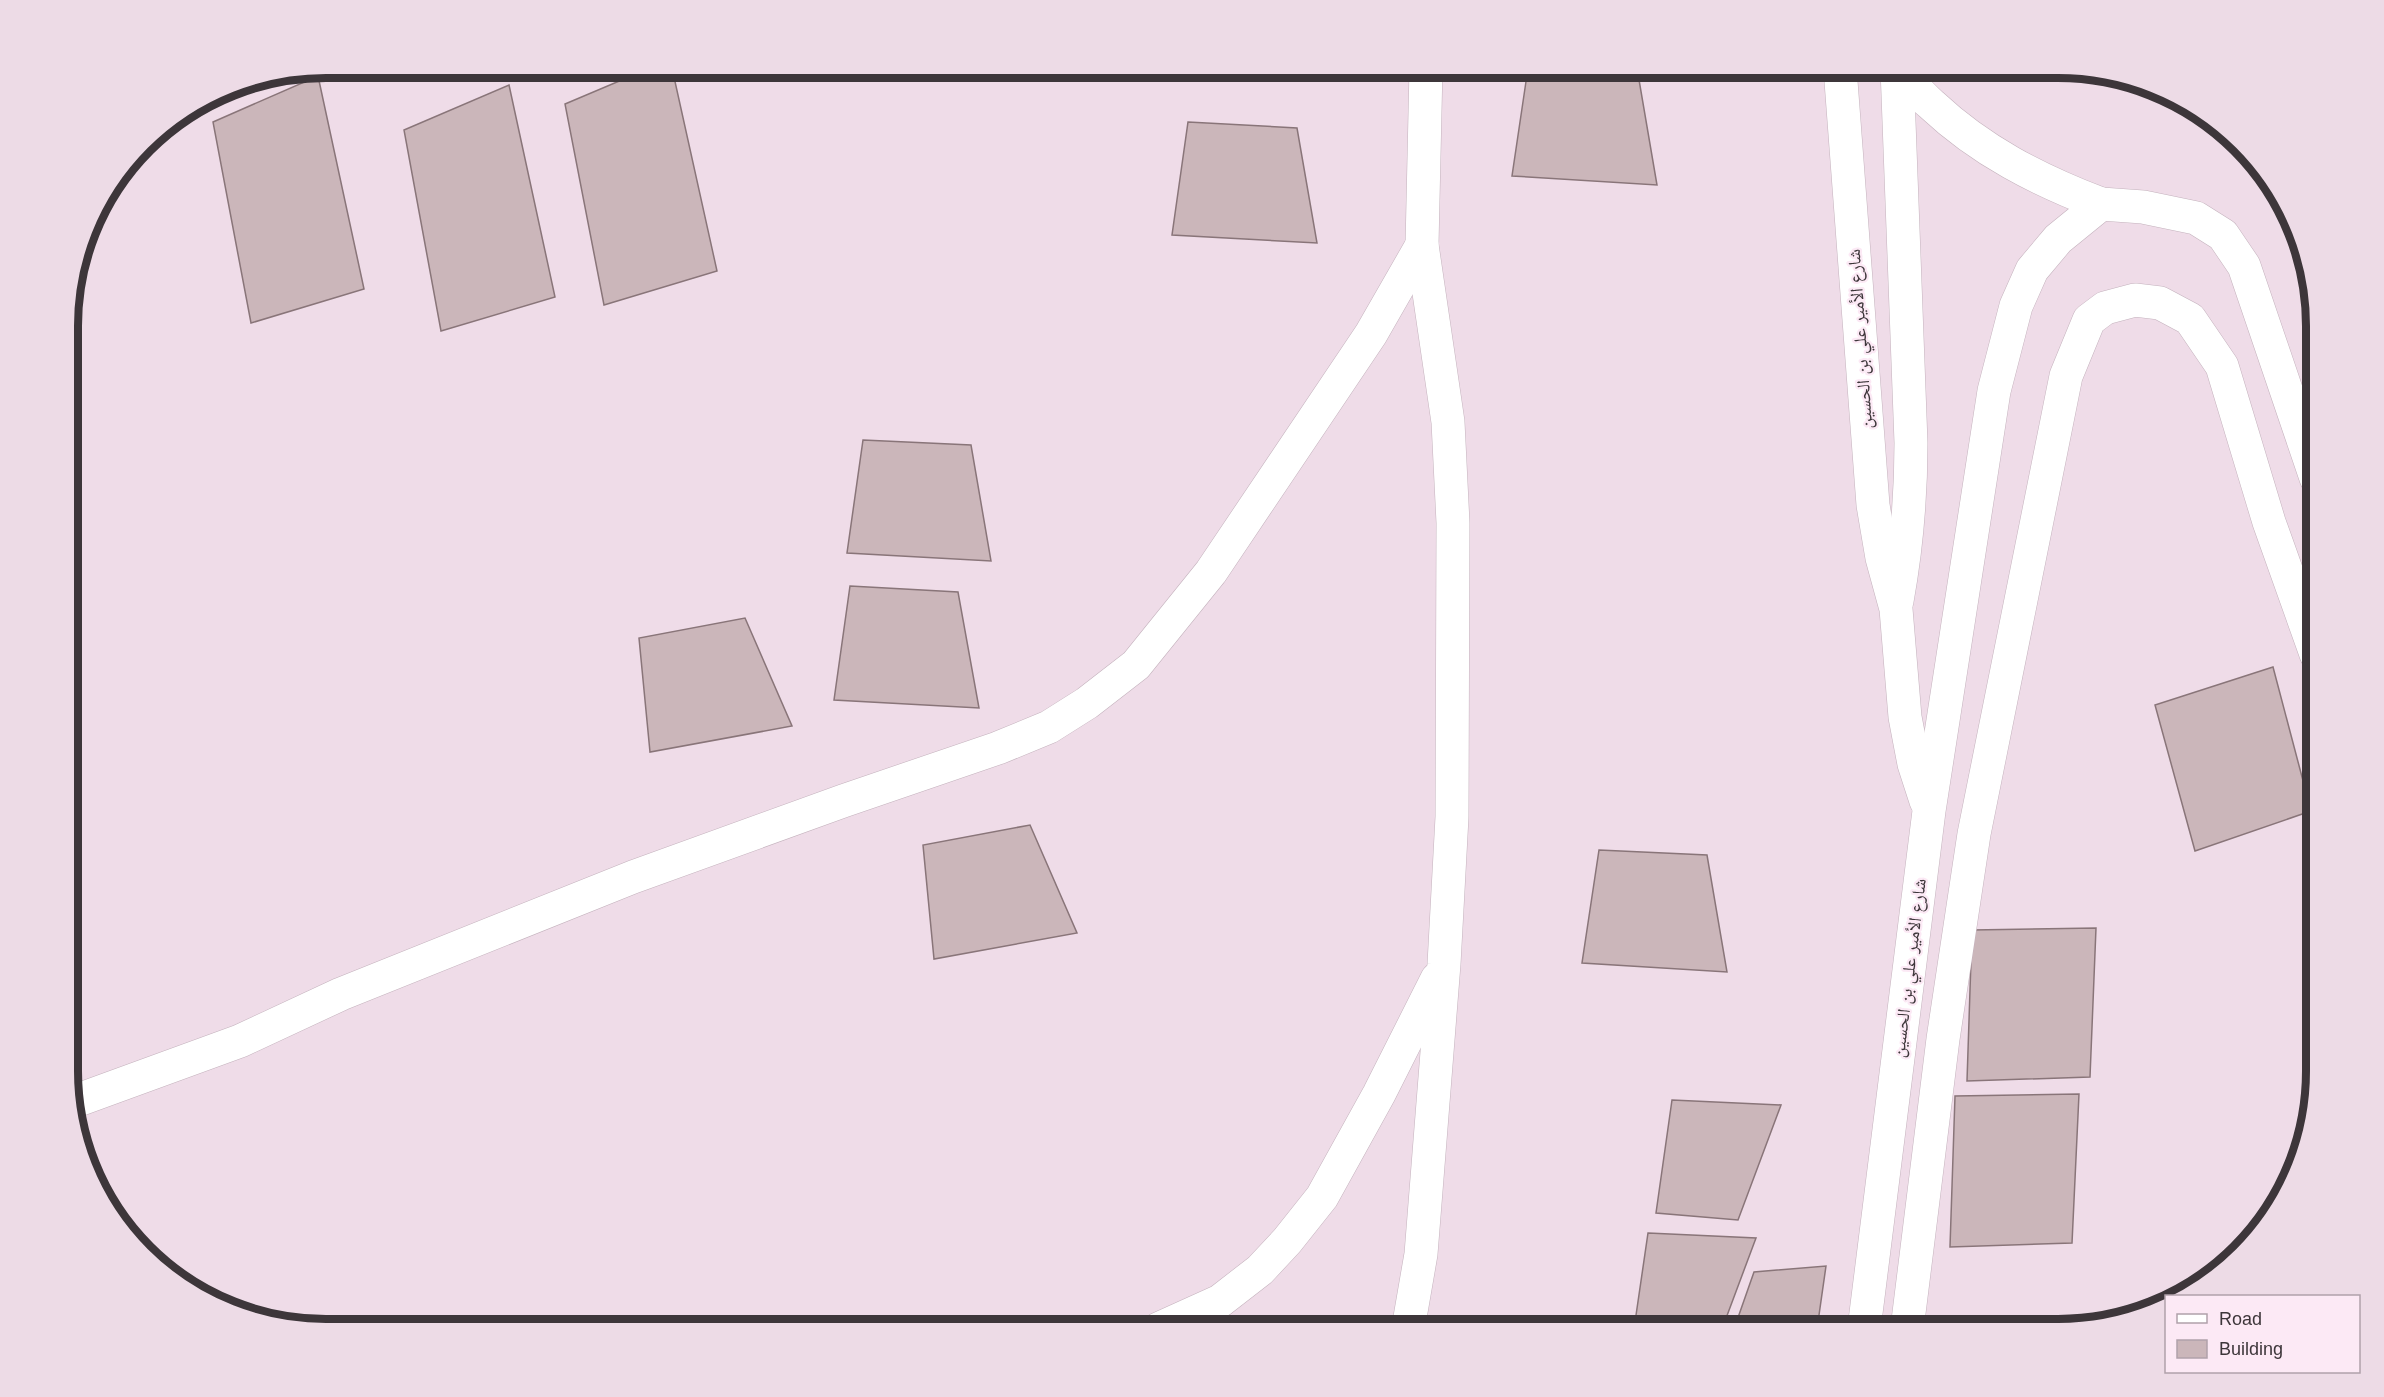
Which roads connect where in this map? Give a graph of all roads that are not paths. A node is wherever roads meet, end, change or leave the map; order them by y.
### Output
1 (1426, 78) edge
2 (1841, 78) edge
3 (1897, 78) edge
4 (1906, 78) edge
5 (2101, 204) junction
6 (1422, 245) junction
7 (2306, 449) edge
8 (1896, 609) junction
9 (2306, 626) edge
10 (1929, 811) junction
11 (1974, 834) junction
12 (1444, 964) junction
13 (80, 1099) edge
14 (1180, 1319) edge
15 (1410, 1319) edge
16 (1865, 1319) edge
17 (1908, 1319) edge

1 - 6 street
2 - 8 street, شارع الأمير علي بن الحسين
3 - 8 street, شارع الأمير علي بن الحسين
4 - 5 street
5 - 7 street
5 - 10 street
6 - 12 street
6 - 13 street
8 - 10 street, شارع الأمير علي بن الحسين
9 - 11 street
10 - 11 street
10 - 16 street, شارع الأمير علي بن الحسين
11 - 17 street
12 - 14 street
12 - 15 street

